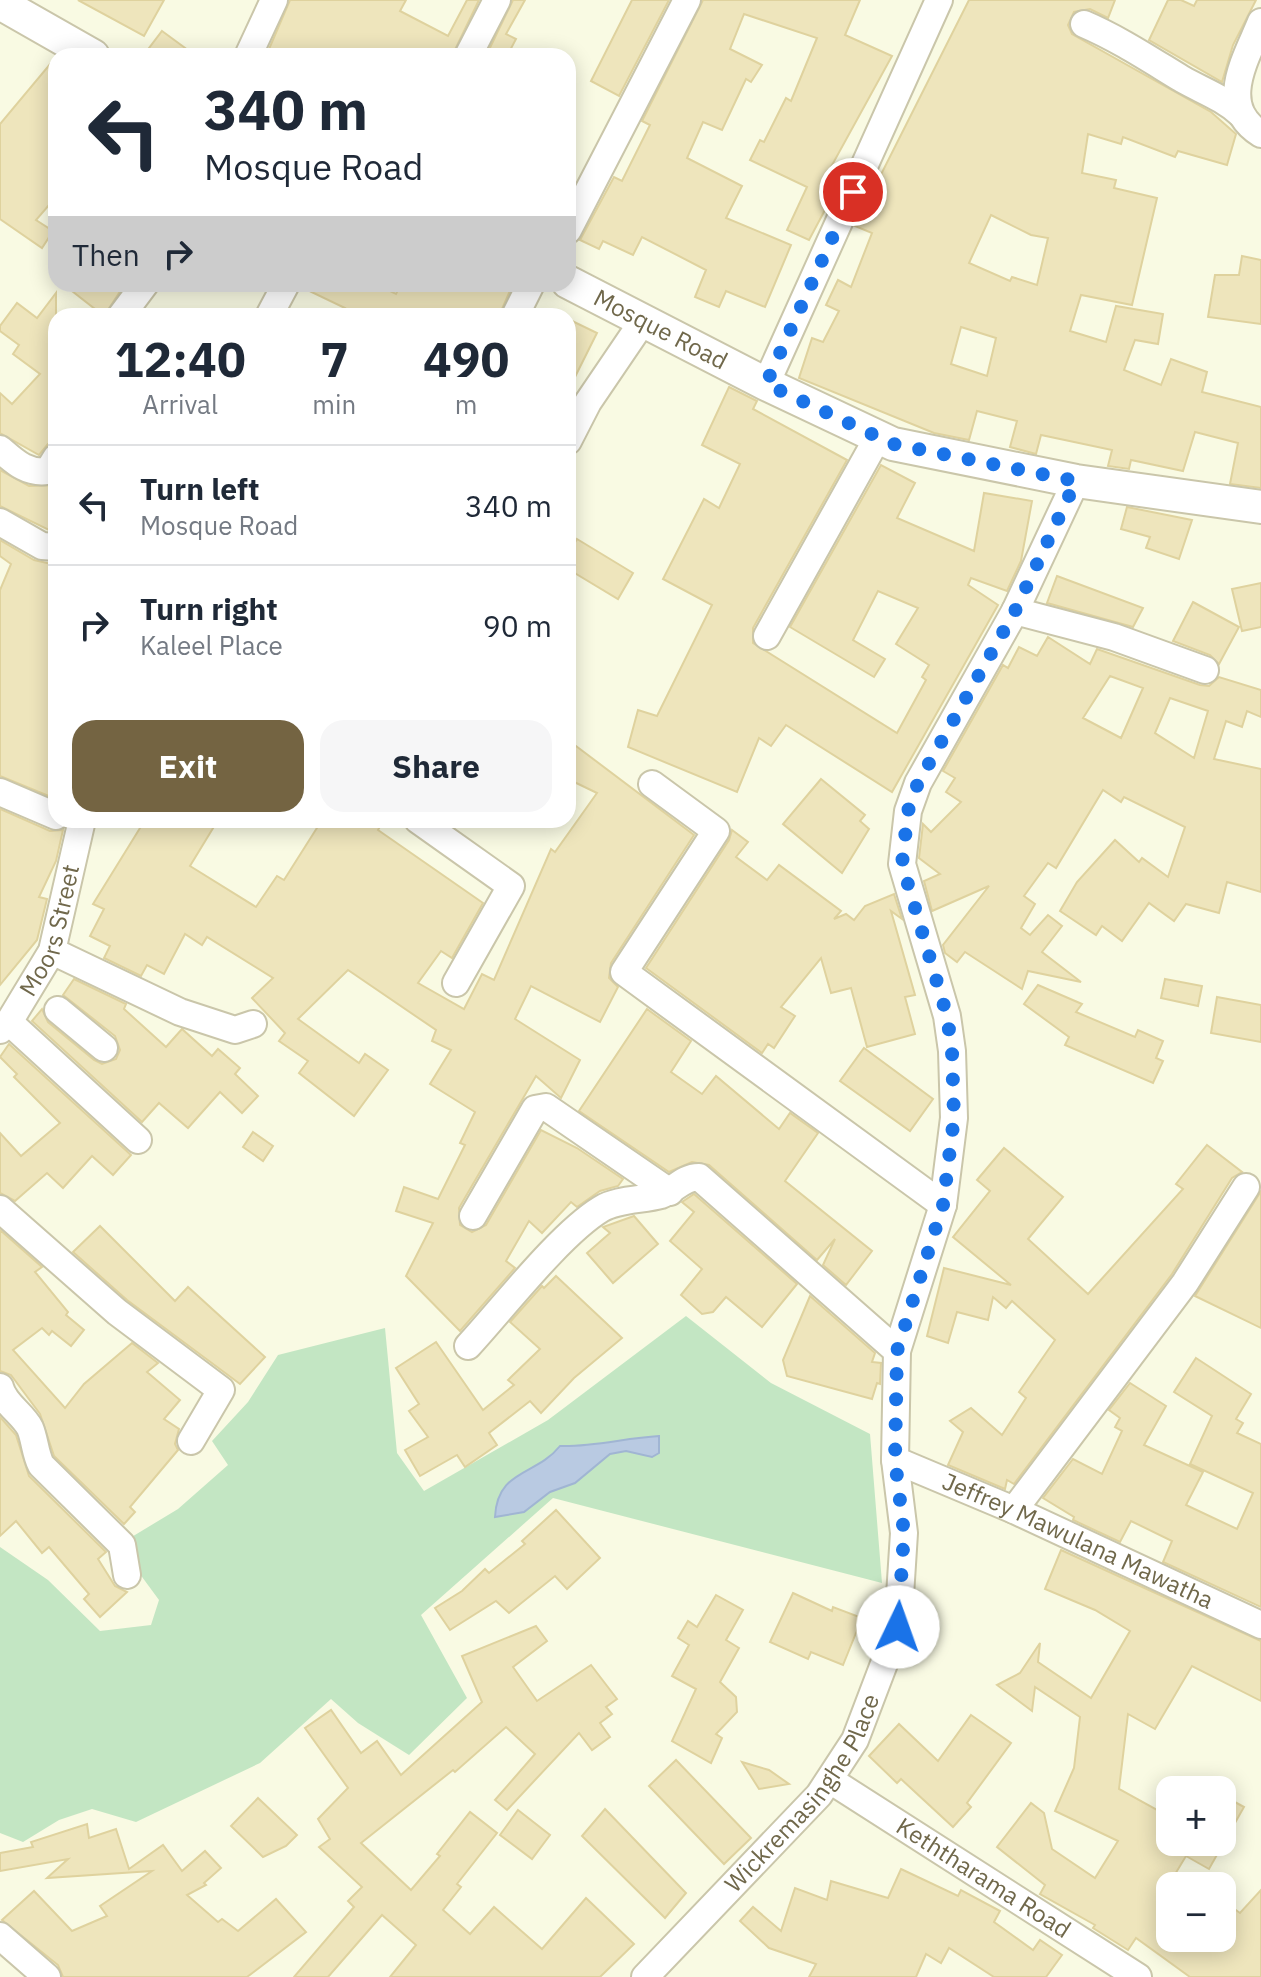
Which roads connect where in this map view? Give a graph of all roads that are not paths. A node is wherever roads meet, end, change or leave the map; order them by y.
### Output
1 (274, 0) edge
2 (497, 0) edge
3 (687, 0) edge
4 (939, 0) edge
5 (0, 3) edge
6 (1261, 22) edge
7 (1084, 24) dead end
8 (79, 48) edge
9 (252, 48) edge
10 (472, 48) edge
11 (1241, 114) junction
12 (1261, 134) edge
13 (576, 215) edge
14 (576, 286) edge
15 (643, 321) junction
16 (766, 384) junction
17 (576, 425) edge
18 (878, 437) junction
19 (0, 449) edge
20 (48, 471) edge
21 (1076, 481) junction
22 (1261, 507) edge
23 (0, 522) edge
24 (48, 546) edge
25 (1015, 611) junction
26 (767, 636) dead end
27 (1205, 670) dead end
28 (652, 784) dead end
29 (0, 792) edge
30 (48, 813) edge
31 (75, 828) edge
32 (429, 828) edge
33 (52, 951) junction
34 (456, 983) dead end
35 (58, 1010) dead end
36 (253, 1024) dead end
37 (4, 1026) edge
38 (104, 1048) dead end
39 (138, 1140) dead end
40 (1246, 1187) dead end
41 (670, 1192) junction
42 (943, 1205) junction
43 (0, 1209) edge
44 (473, 1216) dead end
45 (468, 1346) dead end
46 (897, 1351) junction
47 (0, 1387) edge
48 (191, 1441) dead end
49 (895, 1460) junction
50 (1014, 1510) junction
51 (127, 1575) dead end
52 (1261, 1625) edge
53 (830, 1780) junction
54 (0, 1936) edge
55 (47, 1977) edge
56 (645, 1977) edge
57 (1138, 1977) edge

1 - 9 street
2 - 10 street
3 - 13 street
4 - 16 street
5 - 8 street
6 - 11 street
7 - 11 street
11 - 12 street
14 - 15 street, Mosque Road
15 - 16 street, Mosque Road
15 - 17 street
16 - 18 street, Mosque Road
18 - 21 street, Mosque Road
18 - 26 street
19 - 20 street
21 - 22 street, Mosque Road
21 - 25 street, Wickremasinghe Place
23 - 24 street
25 - 27 street
25 - 42 street, Wickremasinghe Place
28 - 42 street
29 - 30 street
31 - 33 street, Moors Street
32 - 34 street
33 - 36 street
33 - 37 street, Moors Street
35 - 38 street
37 - 39 street
40 - 50 street
41 - 44 street
41 - 45 street
41 - 46 street
42 - 46 street, Wickremasinghe Place
43 - 48 street
46 - 49 street, Wickremasinghe Place
47 - 51 street
49 - 50 street, Jeffrey Mawulana Mawatha
49 - 53 street, Wickremasinghe Place
50 - 52 street, Jeffrey Mawulana Mawatha
53 - 56 street, Wickremasinghe Place
53 - 57 street, Keththarama Road
54 - 55 street

